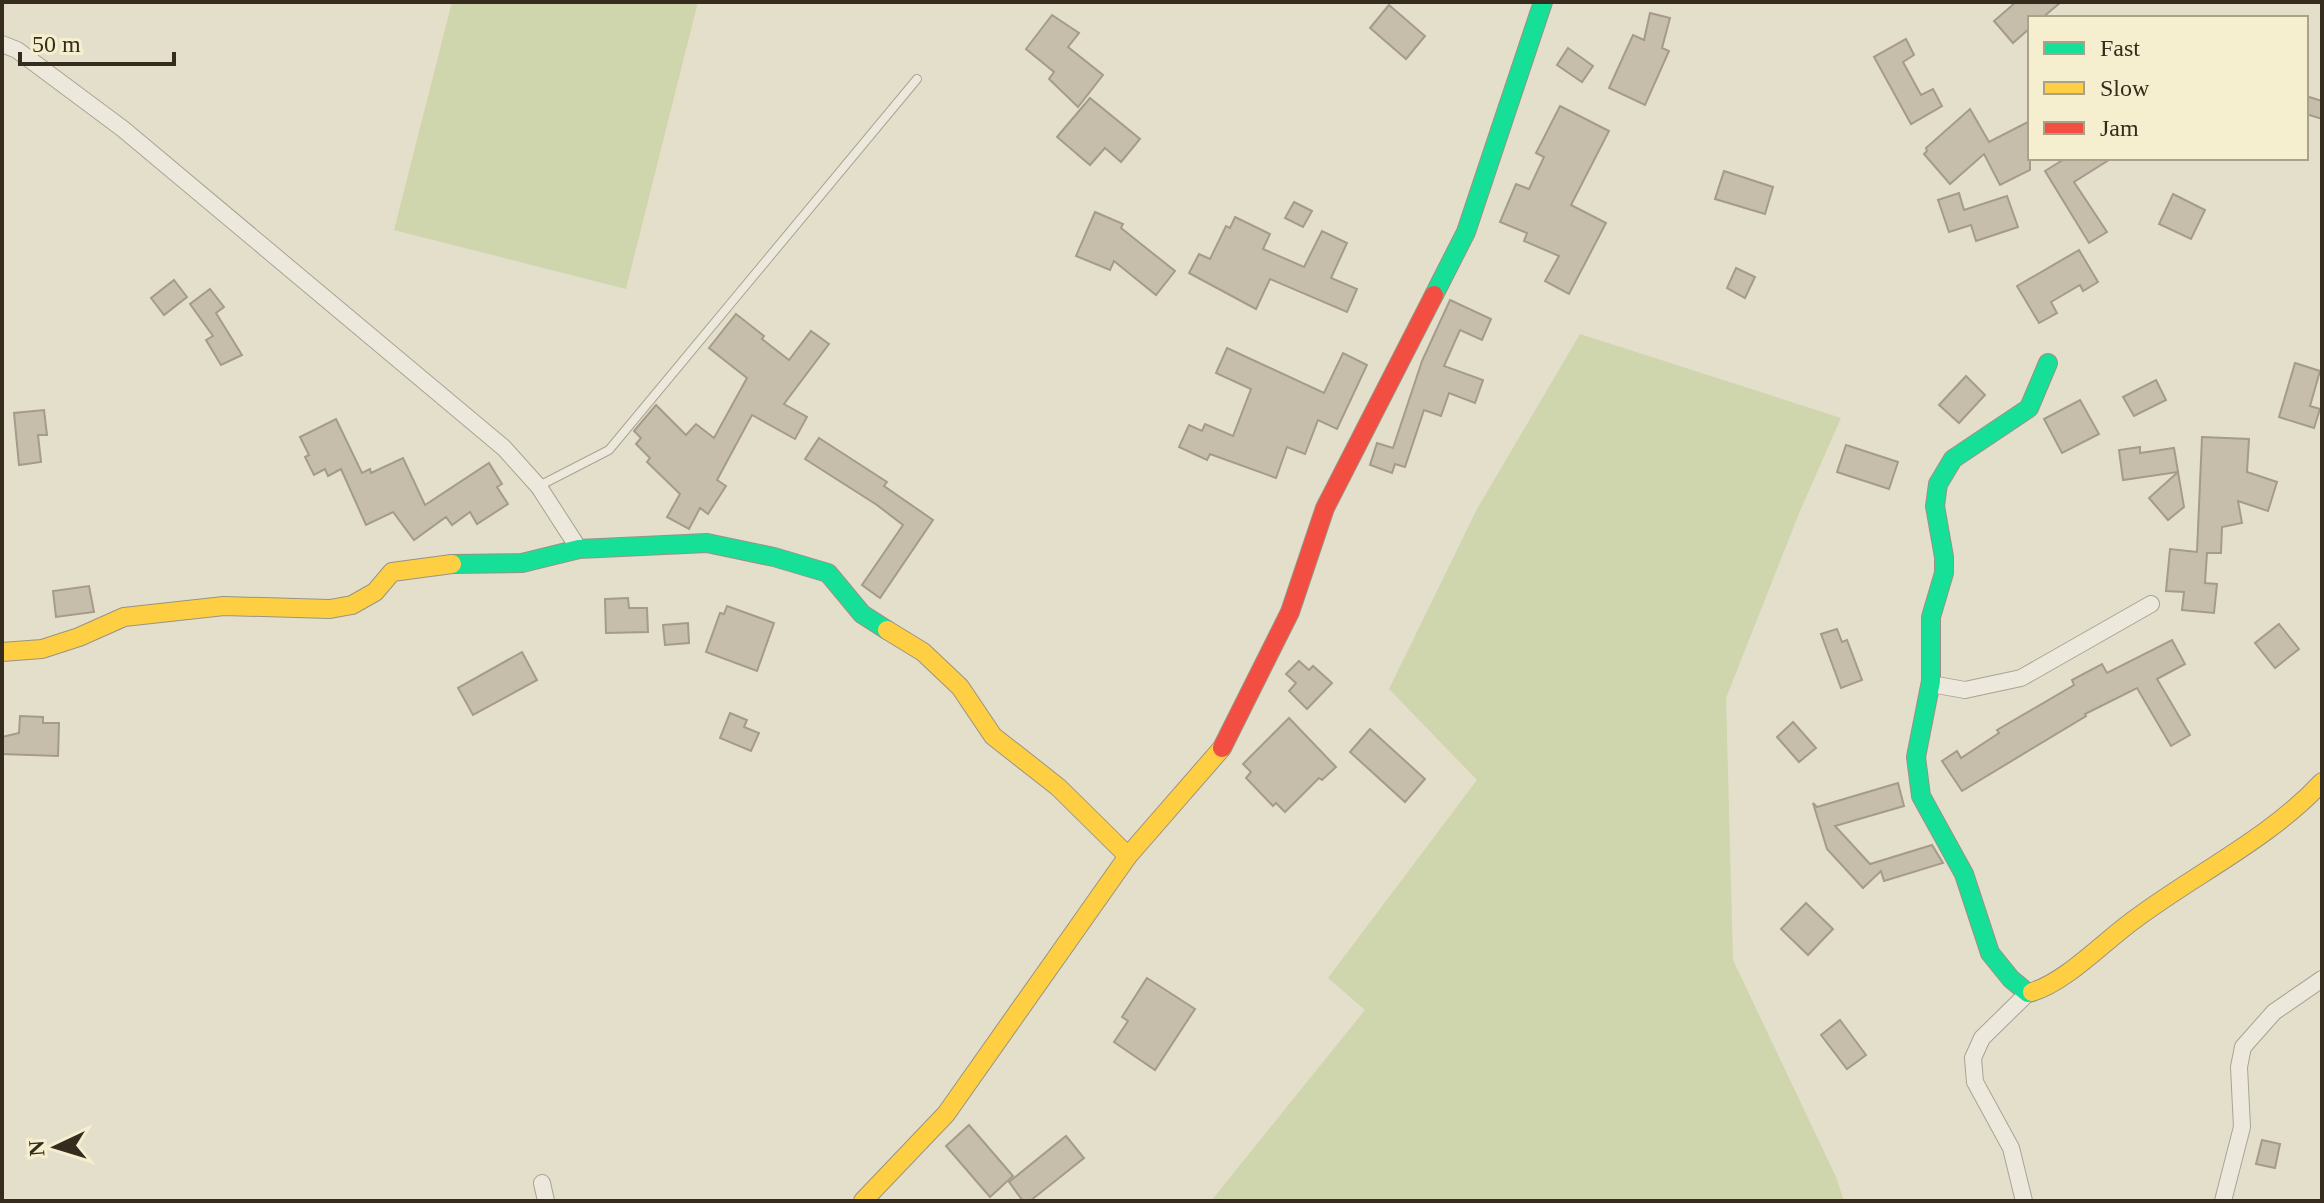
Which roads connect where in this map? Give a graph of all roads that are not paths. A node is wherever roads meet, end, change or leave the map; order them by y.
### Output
1 (1543, 2) edge
2 (2, 44) edge
3 (917, 79) dead end
4 (2048, 363) dead end
5 (539, 487) junction
6 (579, 549) junction
7 (2151, 604) dead end
8 (2, 652) edge
9 (1931, 684) junction
10 (2322, 782) edge
11 (1128, 856) junction
12 (2322, 979) edge
13 (2028, 993) junction
14 (542, 1183) dead end
15 (546, 1201) edge
16 (863, 1201) edge
17 (2024, 1201) edge
18 (2223, 1201) edge

1 - 11 street
2 - 5 street
3 - 5 lane
4 - 9 street
5 - 6 street
6 - 8 street
6 - 11 street
7 - 9 street
9 - 13 street
10 - 13 street
11 - 16 street
12 - 18 street
13 - 17 street
14 - 15 street

